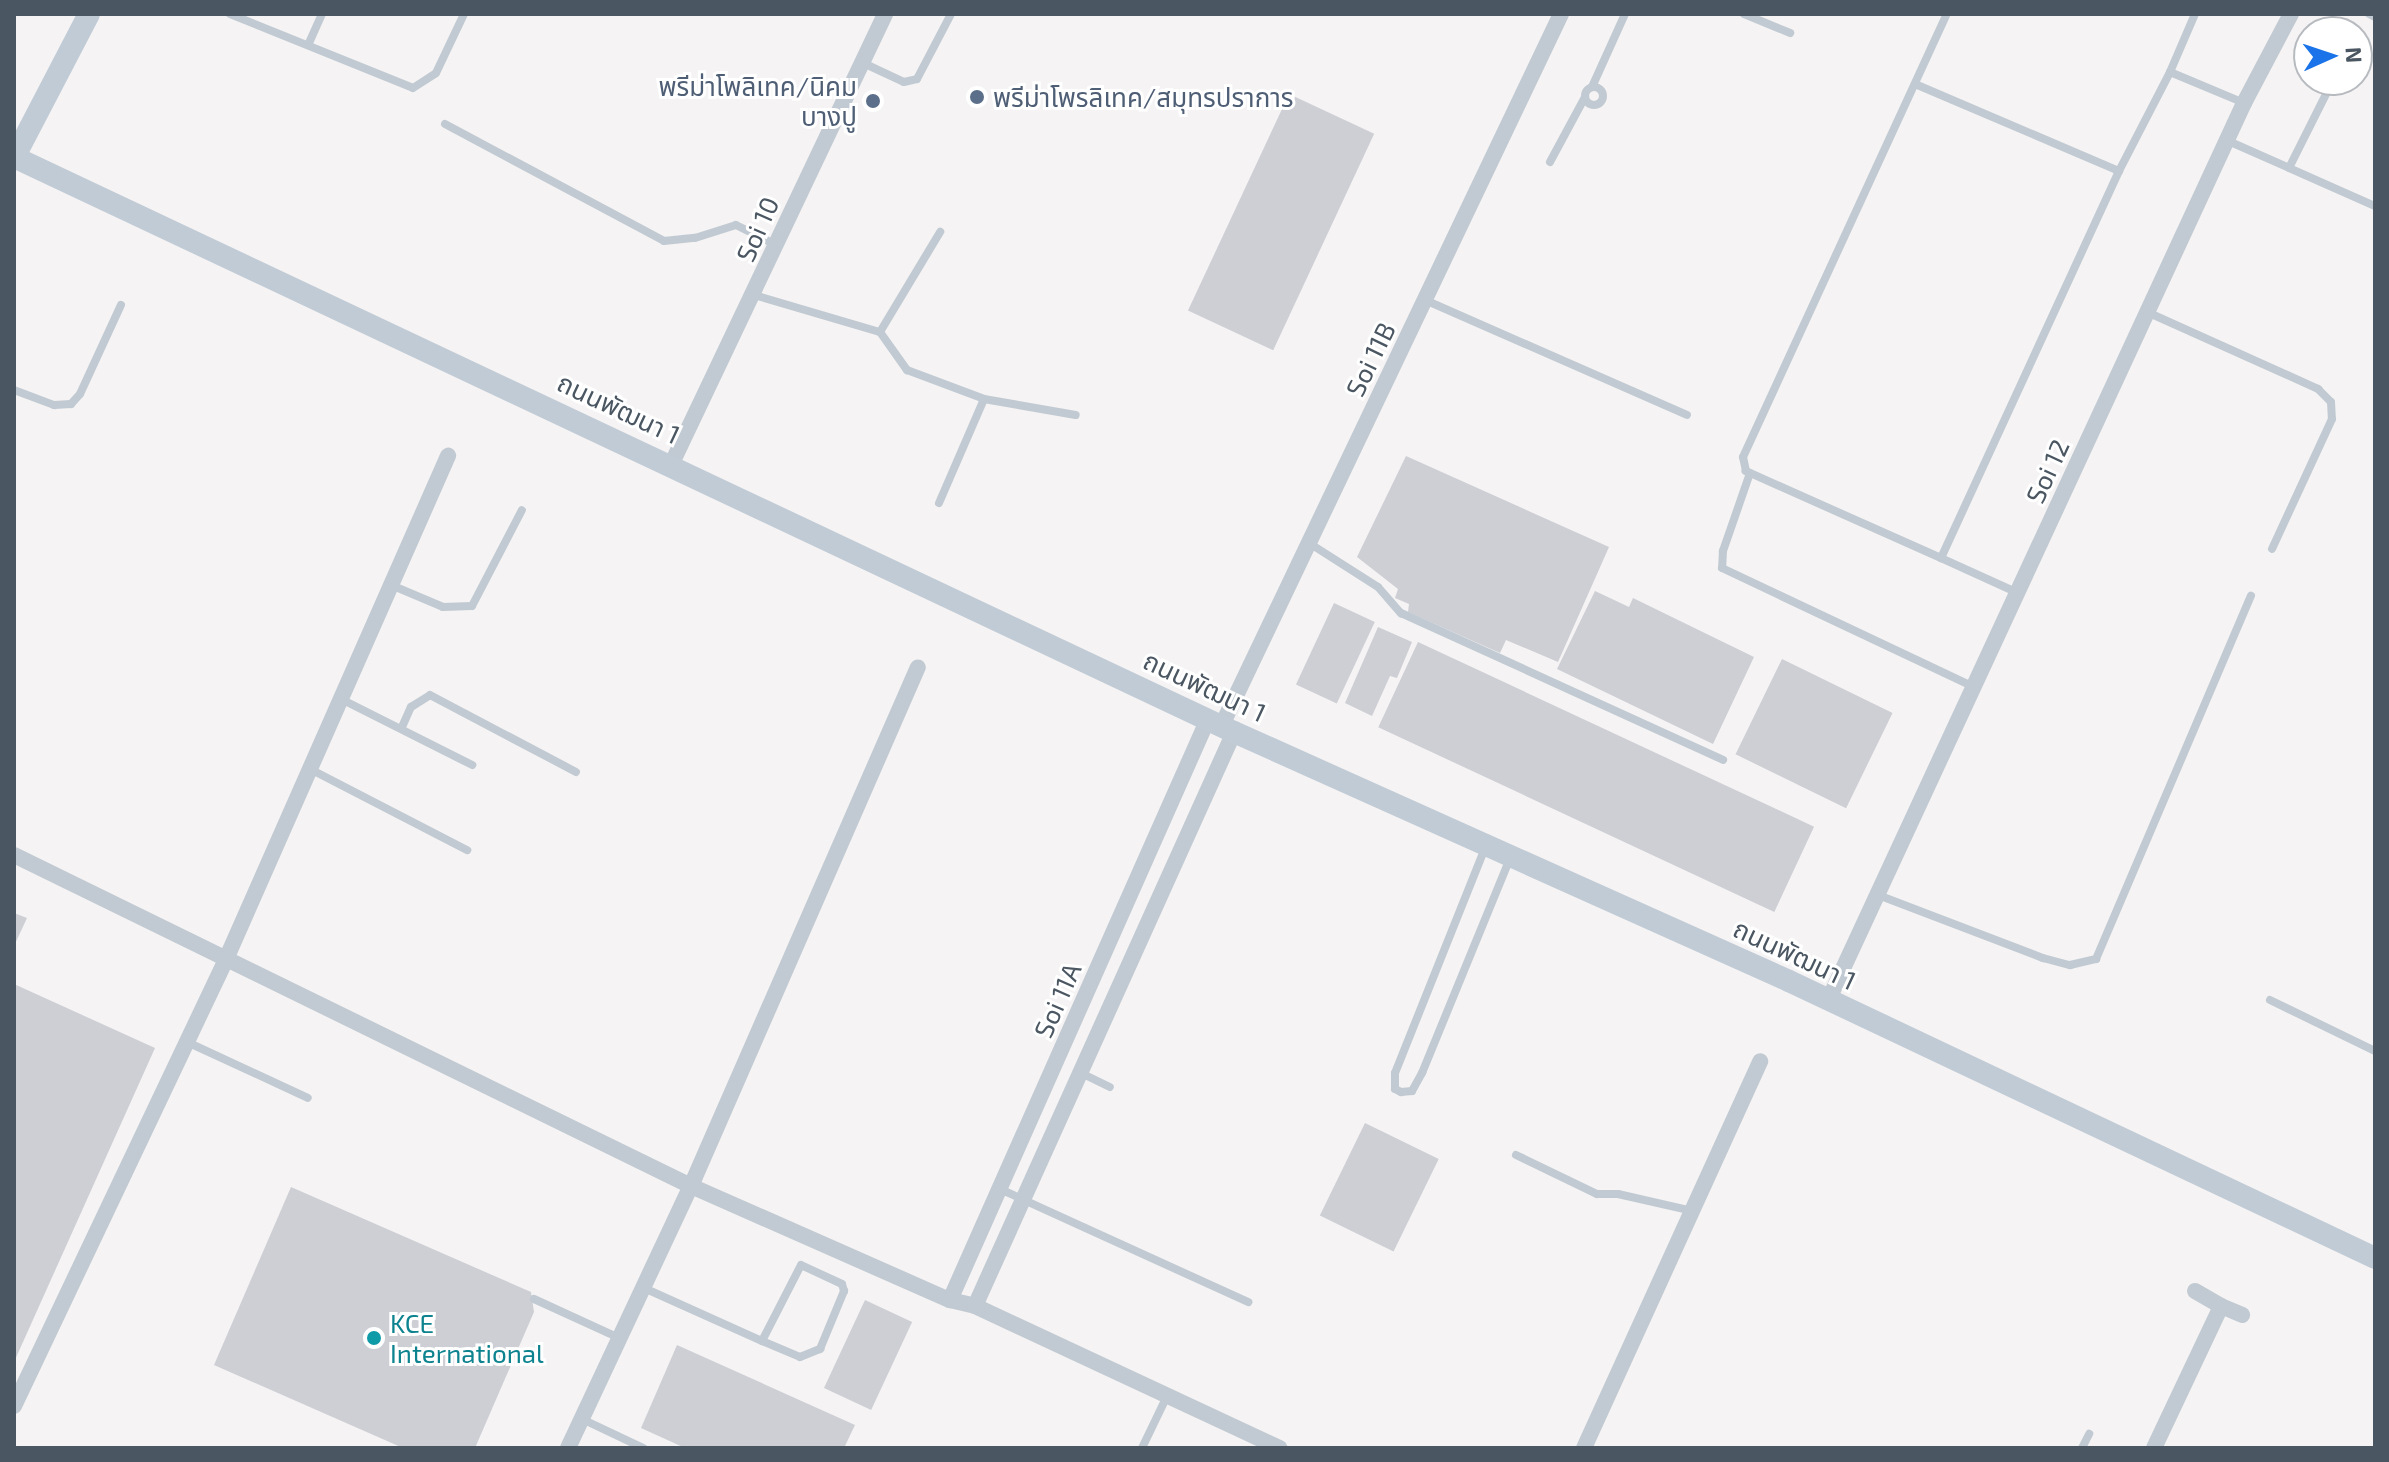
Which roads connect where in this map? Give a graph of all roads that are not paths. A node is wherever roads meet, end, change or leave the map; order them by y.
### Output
1 (89, 14) edge
2 (230, 14) edge
3 (322, 14) edge
4 (464, 14) edge
5 (885, 14) edge
6 (951, 14) edge
7 (1561, 14) edge
8 (1625, 14) edge
9 (1744, 14) edge
10 (1947, 14) edge
11 (2195, 14) edge
12 (2291, 14) edge
13 (2369, 14) edge
14 (2375, 17) edge
15 (1790, 33) dead end
16 (309, 43) junction
17 (861, 62) junction
18 (2170, 72) junction
19 (1915, 84) junction
20 (1592, 87) junction
21 (2325, 96) edge
22 (1585, 97) junction
23 (2244, 103) junction
24 (445, 124) dead end
25 (2226, 140) junction
26 (14, 157) edge
27 (1550, 162) dead end
28 (2289, 168) junction
29 (2119, 171) junction
30 (2375, 206) edge
31 (940, 232) dead end
32 (776, 245) junction
33 (754, 295) junction
34 (1425, 300) junction
35 (121, 305) dead end
36 (2147, 312) junction
37 (880, 332) junction
38 (14, 390) edge
39 (984, 399) junction
40 (1076, 415) dead end
41 (1687, 415) dead end
42 (448, 456) dead end
43 (672, 463) junction
44 (1750, 473) junction
45 (939, 503) dead end
46 (522, 510) dead end
47 (1309, 543) junction
48 (2272, 549) dead end
49 (1941, 558) junction
50 (391, 585) junction
51 (2018, 593) junction
52 (2251, 596) dead end
53 (918, 667) dead end
54 (1974, 687) junction
55 (341, 699) junction
56 (1221, 726) junction
57 (402, 727) junction
58 (1723, 760) dead end
59 (472, 765) dead end
60 (310, 769) junction
61 (576, 772) dead end
62 (1486, 843) junction
63 (467, 850) dead end
64 (14, 855) edge
65 (1512, 855) junction
66 (1878, 895) junction
67 (227, 957) junction
68 (2270, 1000) dead end
69 (1828, 1001) junction
70 (1072, 1024) junction
71 (1096, 1036) junction
72 (187, 1042) junction
73 (2375, 1051) edge
74 (1760, 1061) dead end
75 (1080, 1072) junction
76 (1110, 1087) dead end
77 (308, 1098) dead end
78 (1019, 1143) junction
79 (1042, 1155) junction
80 (1516, 1155) dead end
81 (691, 1186) junction
82 (999, 1189) junction
83 (1022, 1200) junction
84 (1692, 1211) junction
85 (2375, 1258) edge
86 (643, 1287) junction
87 (2195, 1291) dead end
88 (534, 1299) dead end
89 (950, 1300) junction
90 (1248, 1302) dead end
91 (975, 1306) junction
92 (2221, 1306) junction
93 (2242, 1315) dead end
94 (619, 1338) junction
95 (762, 1341) junction
96 (1167, 1396) junction
97 (14, 1406) edge
98 (582, 1419) junction
99 (2089, 1434) dead end
100 (568, 1448) edge
101 (643, 1448) edge
102 (1142, 1448) edge
103 (1279, 1448) edge
104 (1584, 1448) edge
105 (2082, 1448) edge
106 (2154, 1448) edge

1 - 26 main road
2 - 16 lane
3 - 16 lane
4 - 16 lane
5 - 17 street, Soi 10
6 - 17 lane
7 - 34 street, Soi 11B
8 - 20 lane
9 - 15 lane
10 - 19 lane
11 - 18 lane
12 - 23 street, Soi 12
13 - 14 lane
17 - 32 street, Soi 10
18 - 23 lane
18 - 29 lane
19 - 29 lane
19 - 44 lane
20 - 22 lane
20 - 22 lane
21 - 28 lane
22 - 27 lane
23 - 25 street, Soi 12
24 - 32 lane
25 - 28 lane
25 - 36 street, Soi 12
26 - 43 main road, ถนนพัฒนา 1
28 - 30 lane
29 - 49 lane
31 - 37 lane
32 - 33 street, Soi 10
33 - 37 lane
33 - 43 street, Soi 10
34 - 41 lane
34 - 47 street, Soi 11B
35 - 38 lane
36 - 48 lane
36 - 51 street, Soi 12
37 - 39 lane
39 - 40 lane
39 - 45 lane
42 - 50 street
43 - 56 main road, ถนนพัฒนา 1
44 - 49 lane
44 - 54 lane
46 - 50 lane
47 - 56 street, Soi 11B
47 - 58 lane
49 - 51 lane
50 - 55 street
51 - 54 street, Soi 12
52 - 66 lane
53 - 81 street
54 - 66 street, Soi 12
55 - 57 lane
55 - 60 street
56 - 62 main road, ถนนพัฒนา 1
56 - 70 street, Soi 11A
56 - 71 street
57 - 59 lane
57 - 61 lane
60 - 63 lane
60 - 67 street
62 - 65 main road, ถนนพัฒนา 1
62 - 65 lane
64 - 67 street
65 - 69 main road, ถนนพัฒนา 1
66 - 69 street, Soi 12
67 - 72 street
67 - 81 street
68 - 73 lane
69 - 85 main road, ถนนพัฒนา 1
70 - 71 street
70 - 78 street, Soi 11A
71 - 75 street
72 - 77 lane
72 - 97 street
74 - 84 street
75 - 76 lane
75 - 79 street
78 - 79 street
78 - 82 street, Soi 11A
79 - 83 street
80 - 84 lane
81 - 86 street
81 - 89 street
82 - 83 lane
82 - 89 street, Soi 11A
83 - 90 lane
83 - 91 street
84 - 104 street
86 - 94 street
86 - 95 lane
87 - 92 street
88 - 94 lane
89 - 91 street
91 - 96 street
92 - 93 street
92 - 106 street
94 - 98 street
95 - 95 lane
96 - 102 lane
96 - 103 street
98 - 100 street
98 - 101 lane
99 - 105 lane

